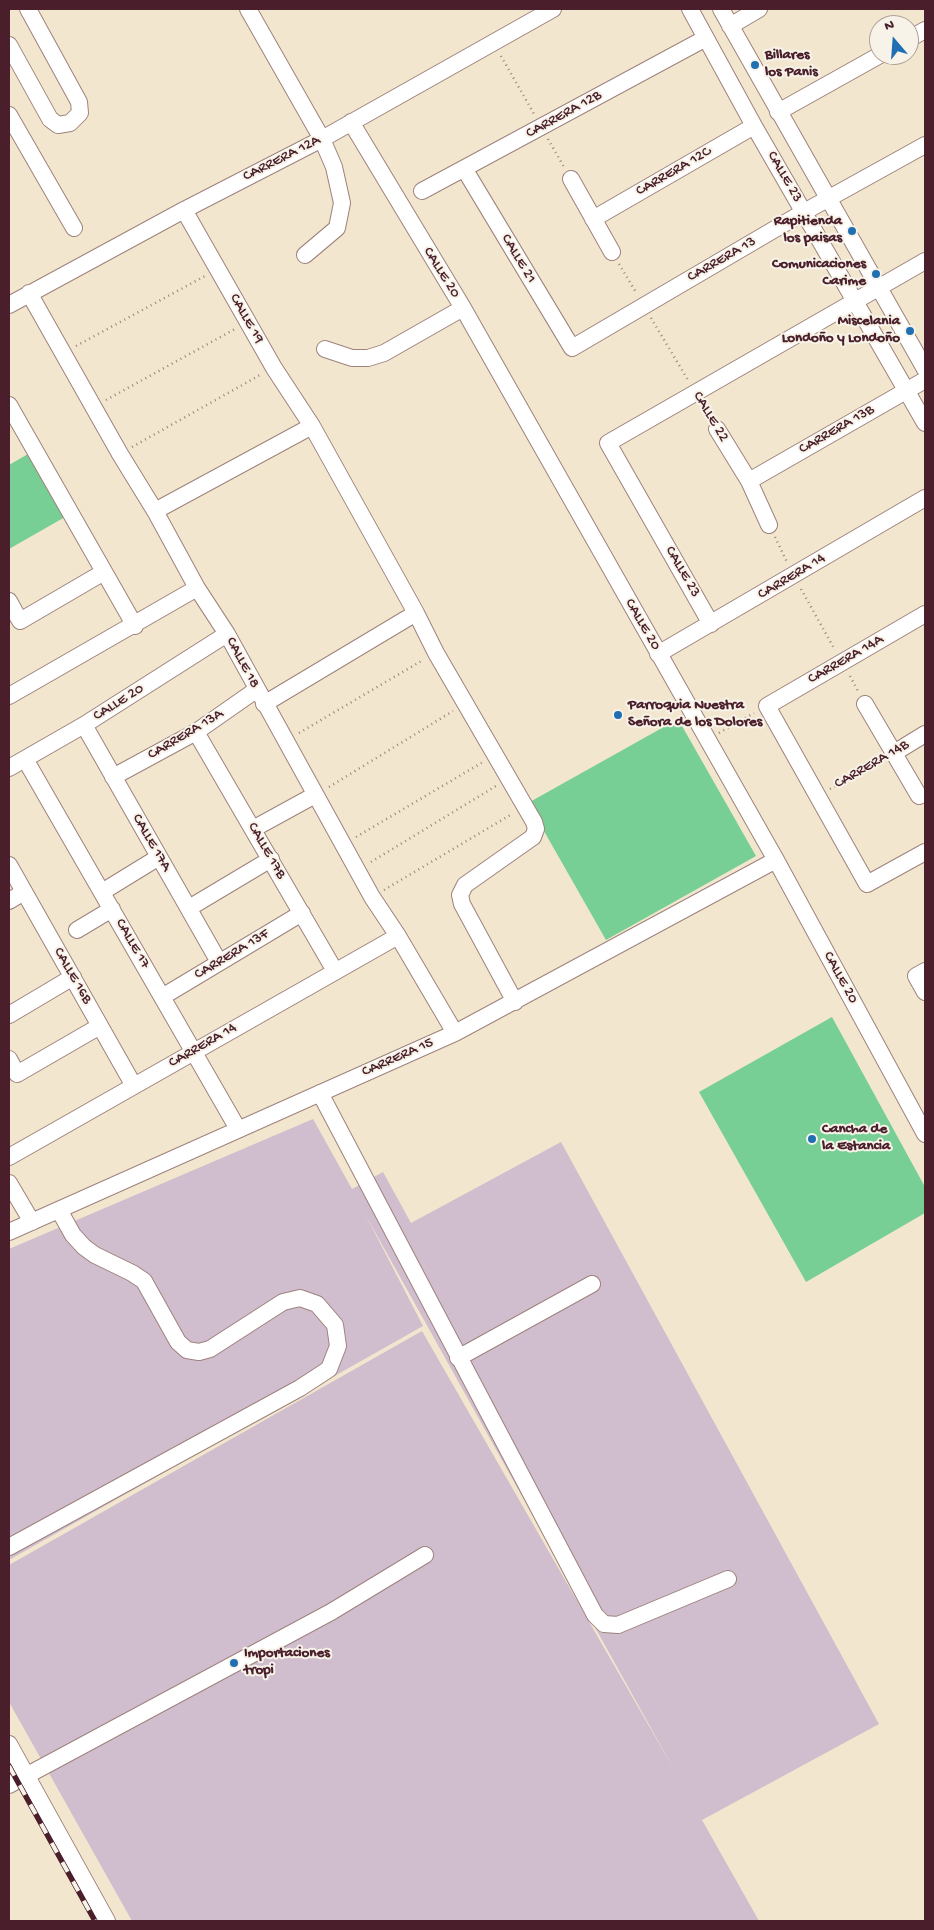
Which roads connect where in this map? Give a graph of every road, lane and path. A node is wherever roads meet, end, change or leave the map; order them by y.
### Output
1 (28, 9) edge
2 (248, 9) edge
3 (554, 9) edge
4 (690, 9) edge
5 (721, 9) edge
6 (759, 9) edge
7 (730, 26) junction
8 (706, 38) junction
9 (493, 42) junction
10 (9, 45) edge
11 (869, 61) edge
12 (778, 112) junction
13 (9, 115) edge
14 (350, 122) junction
15 (754, 126) junction
16 (541, 127) junction
17 (322, 139) junction
18 (925, 146) edge
19 (465, 170) junction
20 (571, 179) joint
21 (422, 191) dead end
22 (828, 199) junction
23 (184, 210) junction
24 (804, 212) junction
25 (593, 219) junction
26 (74, 228) dead end
27 (612, 252) joint
28 (305, 255) dead end
29 (925, 261) edge
30 (217, 269) junction
31 (878, 287) junction
32 (29, 293) junction
33 (855, 301) junction
34 (9, 305) edge
35 (644, 306) junction
36 (463, 308) junction
37 (248, 322) junction
38 (572, 348) joint
39 (325, 349) dead end
40 (63, 352) junction
41 (274, 368) junction
42 (925, 369) edge
43 (925, 380) edge
44 (907, 390) junction
45 (696, 392) junction
46 (9, 405) edge
47 (94, 406) junction
48 (925, 423) edge
49 (312, 426) junction
50 (717, 428) joint
51 (120, 454) junction
52 (749, 481) junction
53 (925, 498) edge
54 (155, 511) junction
55 (769, 525) joint
56 (104, 572) junction
57 (794, 576) junction
58 (197, 588) junction
59 (9, 600) edge
60 (416, 612) junction
61 (925, 614) edge
62 (712, 624) junction
63 (134, 626) junction
64 (227, 634) junction
65 (436, 653) junction
66 (658, 654) junction
67 (842, 662) junction
68 (9, 696) edge
69 (260, 697) junction
70 (466, 703) junction
71 (865, 704) joint
72 (767, 706) junction
73 (84, 725) junction
74 (196, 732) junction
75 (925, 734) edge
76 (707, 739) junction
77 (285, 742) junction
78 (894, 753) junction
79 (494, 755) junction
80 (26, 759) junction
81 (9, 768) edge
82 (113, 777) junction
83 (509, 778) junction
84 (315, 795) junction
85 (818, 795) junction
86 (919, 796) dead end
87 (526, 806) junction
88 (253, 829) junction
89 (342, 845) junction
90 (925, 852) edge
91 (159, 857) junction
92 (271, 859) junction
93 (776, 860) junction
94 (9, 866) edge
95 (356, 871) junction
96 (24, 892) junction
97 (102, 892) junction
98 (372, 897) junction
99 (9, 901) edge
100 (189, 908) junction
101 (112, 909) junction
102 (302, 913) junction
103 (77, 930) dead end
104 (398, 936) junction
105 (219, 962) junction
106 (335, 971) junction
107 (921, 974) edge
108 (73, 977) junction
109 (925, 992) edge
110 (162, 997) junction
111 (515, 1002) junction
112 (9, 1015) edge
113 (100, 1026) junction
114 (455, 1033) junction
115 (194, 1052) junction
116 (9, 1060) edge
117 (134, 1086) junction
118 (320, 1093) junction
119 (238, 1129) junction
120 (925, 1134) edge
121 (9, 1157) edge
122 (9, 1183) edge
123 (59, 1210) junction
124 (32, 1222) junction
125 (9, 1232) edge
126 (592, 1284) dead end
127 (458, 1358) junction
128 (9, 1547) edge
129 (425, 1556) dead end
130 (728, 1578) dead end
131 (9, 1744) edge
132 (26, 1775) junction
133 (9, 1785) edge
134 (107, 1921) edge

1 - 10 street
2 - 17 street
3 - 9 street, CARRERA 12A
4 - 8 street, CALLE 23
5 - 7 street, CALLE 23
6 - 7 street
7 - 12 street, CALLE 23
8 - 15 street, CALLE 23
8 - 16 street, CARRERA 12B
9 - 14 street, CARRERA 12A
9 - 16 path
11 - 12 street
12 - 22 street, CALLE 23
13 - 26 street
14 - 17 street, CARRERA 12A
14 - 36 street, CALLE 20
15 - 24 street, CALLE 23
15 - 25 street, CARRERA 12C
16 - 19 street, CARRERA 12B
16 - 20 path
17 - 23 street, CARRERA 12A
17 - 28 street
18 - 22 street, CARRERA 13
19 - 21 street, CARRERA 12B
19 - 38 street, CALLE 21
20 - 25 street
22 - 24 street, CARRERA 13
22 - 31 street, CALLE 23
23 - 30 street, CALLE 19
23 - 32 street, CARRERA 12A
24 - 33 street, CALLE 23
24 - 35 street, CARRERA 13
25 - 27 street
27 - 35 path, CALLE 22
29 - 31 street
30 - 37 street, CALLE 19
30 - 40 path
31 - 33 street
31 - 42 street, CALLE 23
32 - 34 street, CARRERA 12A
32 - 40 street, CALLE 18
33 - 44 street, CALLE 23
33 - 45 street
35 - 38 street, CARRERA 13
35 - 45 path, CALLE 22
36 - 39 street
36 - 66 street, CALLE 20
37 - 41 street, CALLE 19
37 - 47 path
40 - 47 street, CALLE 18
41 - 49 street, CALLE 19
41 - 51 path
43 - 44 street, CARRERA 13B
44 - 48 street, CALLE 23
44 - 52 street, CARRERA 13B
45 - 50 path, CALLE 22
45 - 62 street, CALLE 23
46 - 56 street
47 - 51 street, CALLE 18
49 - 54 street
49 - 60 street, CALLE 19
50 - 52 street, CALLE 22
51 - 54 street, CALLE 18
52 - 55 street, CALLE 22
53 - 57 street, CARRERA 14
54 - 58 street, CALLE 18
55 - 57 path
56 - 59 street
56 - 63 street
57 - 62 street, CARRERA 14
57 - 67 path
58 - 63 street
58 - 64 street, CALLE 18
60 - 65 street
60 - 69 street
61 - 67 street, CARRERA 14A
62 - 66 street, CARRERA 14
63 - 68 street
64 - 69 street, CALLE 18
64 - 73 street, CALLE 20
65 - 70 street
65 - 77 path
66 - 76 street, CALLE 20
67 - 71 path
67 - 72 street, CARRERA 14A
69 - 74 street, CARRERA 13A
69 - 77 street, CALLE 18
70 - 79 street
70 - 84 path
71 - 78 street
72 - 76 path
72 - 85 street
73 - 80 street, CALLE 20
73 - 82 street, CALLE 17A
74 - 82 street, CARRERA 13A
74 - 88 street, CALLE 17B
75 - 78 street, CARRERA 14B
76 - 93 street, CALLE 20
77 - 84 street, CALLE 18
78 - 85 path, CARRERA 14B
78 - 86 street
79 - 83 street
79 - 89 path
80 - 81 street, CALLE 20
80 - 97 street, CALLE 17
82 - 91 street, CALLE 17A
83 - 87 street
83 - 95 path
84 - 88 street
84 - 89 street, CALLE 18
85 - 90 street
87 - 98 path
87 - 111 street
88 - 92 street, CALLE 17B
89 - 95 street, CALLE 18
91 - 97 street
91 - 100 street, CALLE 17A
92 - 100 street
92 - 102 street, CALLE 17B
93 - 111 street, CARRERA 15
93 - 120 street, CALLE 20
94 - 96 street, CALLE 16B
95 - 98 street, CALLE 18
96 - 99 street
96 - 108 street, CALLE 16B
97 - 101 street, CALLE 17
98 - 104 street, CALLE 18
100 - 105 street, CALLE 17A
101 - 103 street
101 - 110 street, CALLE 17
102 - 105 street, CARRERA 13F
102 - 106 street, CALLE 17B
104 - 106 street, CARRERA 14
104 - 114 street, CALLE 18
105 - 110 street, CARRERA 13F
106 - 115 street, CARRERA 14
107 - 109 street
108 - 112 street
108 - 113 street, CALLE 16B
110 - 115 street, CALLE 17
111 - 114 street, CARRERA 15
113 - 116 street
113 - 117 street, CALLE 16B
114 - 118 street, CARRERA 15
115 - 117 street, CARRERA 14
115 - 119 street, CALLE 17
117 - 121 street, CARRERA 14
118 - 119 street, CARRERA 15
118 - 127 street
119 - 123 street, CARRERA 15
122 - 124 street
123 - 124 street, CARRERA 15
123 - 128 street
124 - 125 street, CARRERA 15
126 - 127 street
127 - 130 street
129 - 132 street
131 - 132 street
132 - 133 street
132 - 134 street

